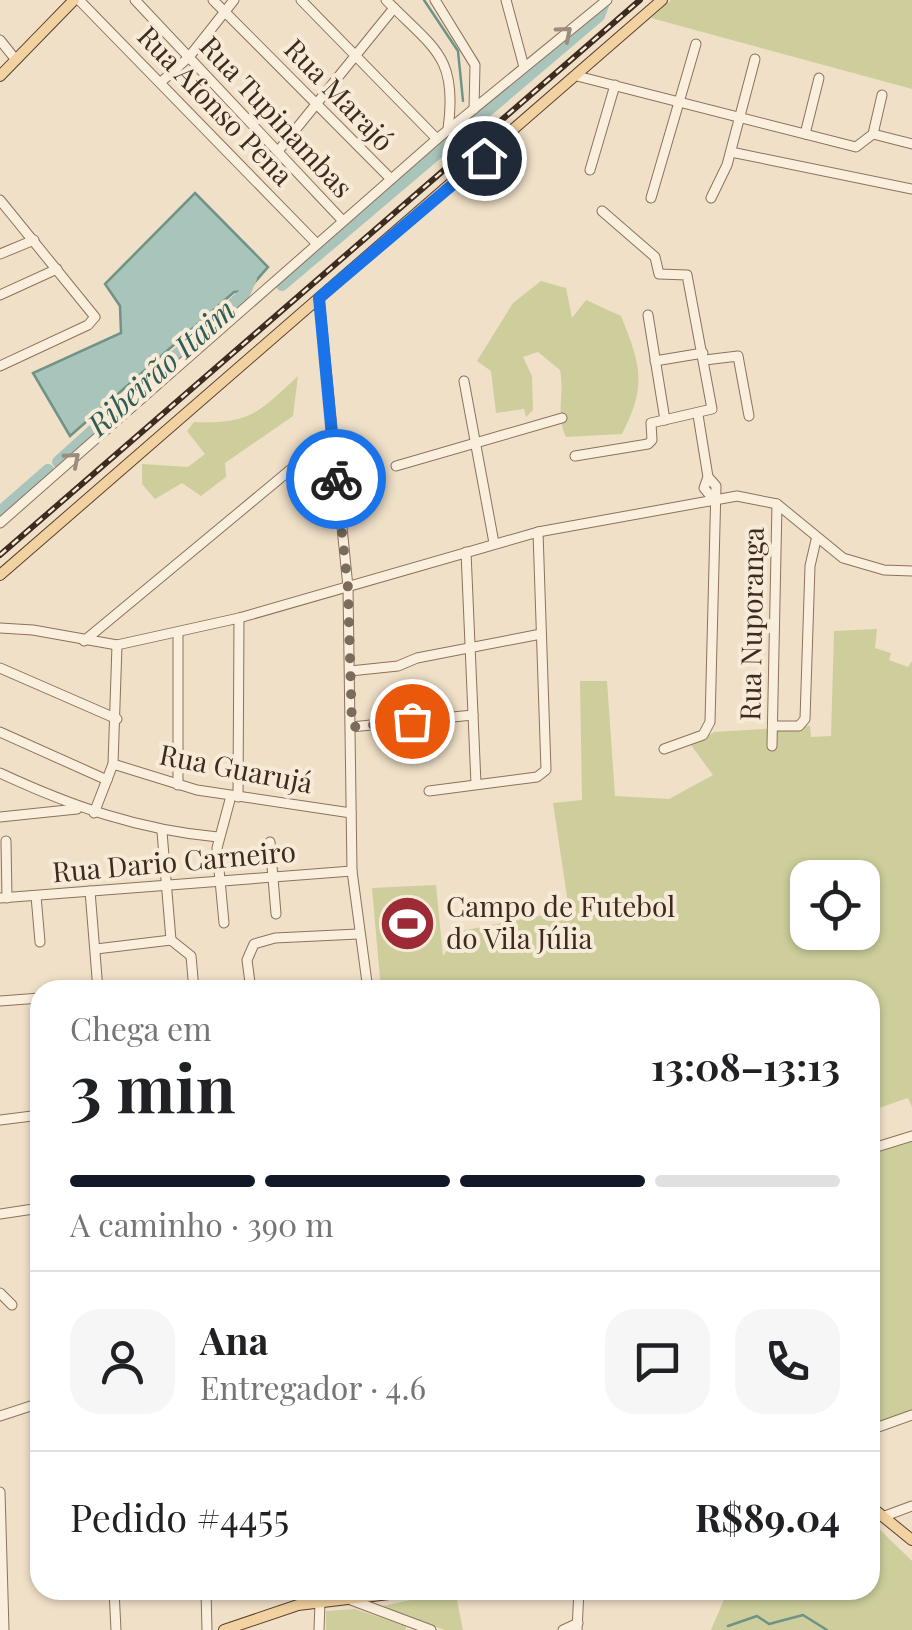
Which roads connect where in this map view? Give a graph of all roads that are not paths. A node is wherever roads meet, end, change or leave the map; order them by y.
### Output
1 (77, 0) edge
2 (135, 0) edge
3 (213, 0) edge
4 (234, 0) edge
5 (301, 0) edge
6 (435, 0) edge
7 (506, 0) edge
8 (662, 0) edge
9 (601, 2) edge
10 (390, 4) edge
11 (224, 12) junction
12 (0, 40) edge
13 (696, 44) dead end
14 (356, 54) junction
15 (189, 57) junction
16 (755, 59) dead end
17 (16, 60) junction
18 (524, 68) junction
19 (0, 76) edge
20 (578, 76) junction
21 (819, 78) dead end
22 (161, 82) junction
23 (615, 85) junction
24 (882, 95) dead end
25 (678, 102) junction
26 (317, 103) junction
27 (474, 110) junction
28 (740, 118) junction
29 (448, 129) junction
30 (805, 134) junction
31 (873, 134) junction
32 (437, 139) junction
33 (912, 144) edge
34 (279, 150) junction
35 (730, 152) junction
36 (590, 170) dead end
37 (390, 179) junction
38 (912, 189) edge
39 (651, 198) dead end
40 (710, 198) dead end
41 (0, 200) edge
42 (602, 211) dead end
43 (343, 221) junction
44 (34, 240) junction
45 (317, 244) junction
46 (0, 254) edge
47 (57, 269) junction
48 (0, 295) edge
49 (319, 298) junction
50 (648, 315) dead end
51 (704, 356) junction
52 (655, 361) junction
53 (0, 366) edge
54 (464, 380) dead end
55 (698, 415) junction
56 (749, 416) dead end
57 (562, 418) dead end
58 (665, 420) junction
59 (331, 436) junction
60 (478, 442) junction
61 (575, 456) dead end
62 (396, 466) dead end
63 (713, 499) junction
64 (777, 504) junction
65 (0, 524) edge
66 (538, 532) junction
67 (816, 540) junction
68 (494, 543) junction
69 (466, 552) junction
70 (912, 571) edge
71 (0, 576) edge
72 (348, 588) junction
73 (238, 618) junction
74 (0, 628) edge
75 (178, 634) junction
76 (540, 634) junction
77 (84, 641) junction
78 (116, 645) junction
79 (470, 649) junction
80 (0, 668) edge
81 (350, 671) junction
82 (473, 715) junction
83 (117, 719) junction
84 (773, 726) junction
85 (352, 727) junction
86 (0, 732) edge
87 (772, 746) dead end
88 (664, 748) dead end
89 (114, 764) junction
90 (0, 773) edge
91 (107, 780) junction
92 (476, 784) junction
93 (178, 785) junction
94 (430, 791) dead end
95 (235, 796) junction
96 (78, 809) junction
97 (94, 812) junction
98 (351, 813) junction
99 (0, 818) edge
100 (162, 832) junction
101 (218, 837) junction
102 (6, 841) dead end
103 (270, 842) dead end
104 (352, 871) junction
105 (274, 877) junction
106 (219, 881) junction
107 (166, 885) junction
108 (90, 891) junction
109 (36, 896) junction
110 (4, 898) edge
111 (276, 914) dead end
112 (224, 923) dead end
113 (358, 934) junction
114 (171, 940) junction
115 (40, 942) dead end
116 (96, 949) junction
117 (98, 980) edge
118 (193, 980) edge
119 (250, 980) edge
120 (366, 980) edge
121 (30, 999) edge
122 (0, 1001) edge
123 (30, 1116) edge
124 (0, 1120) edge
125 (912, 1136) edge
126 (880, 1146) edge
127 (30, 1210) edge
128 (0, 1214) edge
129 (0, 1293) edge
130 (12, 1304) dead end
131 (30, 1406) edge
132 (912, 1415) edge
133 (0, 1416) edge
134 (880, 1426) edge
135 (0, 1492) edge
136 (912, 1506) edge
137 (880, 1513) edge
138 (885, 1516) junction
139 (912, 1540) edge
140 (1, 1574) edge
141 (114, 1600) edge
142 (206, 1600) edge
143 (317, 1600) edge
144 (325, 1600) edge
145 (351, 1600) edge
146 (373, 1600) edge
147 (578, 1600) edge
148 (365, 1602) junction
149 (577, 1627) edge
150 (4, 1630) edge
151 (116, 1630) edge
152 (207, 1630) edge
153 (224, 1630) edge
154 (319, 1630) edge
155 (431, 1630) edge
156 (563, 1630) edge

1 - 17 main road
1 - 22 street, Rua Afonso Pena
2 - 15 street, Rua Tupinambas
3 - 11 street, Rua Marajó
4 - 11 street
5 - 14 street
6 - 27 street
7 - 18 street
8 - 20 main road
18 -> 9 street
10 - 14 street
10 - 29 street
11 - 15 street
11 - 26 street, Rua Marajó
12 - 17 street
13 - 25 street
14 - 26 street
14 - 32 street
15 - 22 street
15 - 34 street, Rua Tupinambas
16 - 28 street
17 - 19 main road
18 - 27 street
20 - 23 street
20 - 49 main road
21 - 30 street
22 - 45 street, Rua Afonso Pena
23 - 25 street
23 - 36 street
24 - 31 street
25 - 28 street
25 - 39 street
26 - 34 street
26 - 37 street, Rua Marajó
27 - 29 street
28 - 30 street
28 - 35 street
29 - 32 street
30 - 31 street
31 - 33 street
32 - 37 street
34 - 43 street, Rua Tupinambas
35 - 38 street
35 - 40 street
37 - 43 street
41 - 44 street
42 - 51 street
43 - 45 street
44 - 46 street
44 - 47 street
65 -> 45 street
47 - 48 street
47 - 53 street
49 - 59 street
49 - 71 main road
50 - 52 street
51 - 52 street
51 - 55 street
51 - 56 street
52 - 58 street
54 - 60 street
55 - 58 street
55 - 63 street
57 - 60 street
58 - 61 street
59 - 72 street
59 - 77 street
60 - 62 street
60 - 68 street
63 - 64 street
63 - 66 street
63 - 88 street
64 - 67 street
64 - 84 street, Rua Nuporanga
66 - 68 street
66 - 76 street
67 - 70 street
67 - 84 street
68 - 69 street
69 - 72 street
69 - 79 street
72 - 73 street
72 - 81 street
73 - 75 street
73 - 95 street
74 - 77 street
75 - 78 street
75 - 93 street
76 - 79 street
76 - 92 street
77 - 78 street
78 - 83 street
79 - 81 street
79 - 82 street
80 - 83 street
81 - 85 street
82 - 85 street
82 - 92 street
83 - 89 street
84 - 87 street, Rua Nuporanga
85 - 98 street
86 - 91 street
89 - 91 street
89 - 93 street, Rua Guarujá
90 - 96 street
91 - 97 street
92 - 94 street
93 - 95 street, Rua Guarujá
95 - 98 street, Rua Guarujá
95 - 101 street
96 - 97 street
96 - 99 street
97 - 100 street
98 - 104 street
100 - 101 street
100 - 107 street
101 - 106 street
102 - 110 street
103 - 105 street
104 - 105 street, Rua Dario Carneiro
104 - 113 street
105 - 106 street, Rua Dario Carneiro
105 - 111 street
106 - 107 street, Rua Dario Carneiro
106 - 112 street
107 - 108 street, Rua Dario Carneiro
107 - 114 street
108 - 109 street, Rua Dario Carneiro
108 - 116 street
109 - 110 street, Rua Dario Carneiro
109 - 115 street
113 - 119 street
113 - 120 street
114 - 116 street
114 - 118 street
116 - 117 street
121 - 122 street
123 - 124 street
125 - 126 street
127 - 128 street
129 - 130 street
131 - 133 street
132 - 134 street
135 - 140 street
136 - 138 street
137 - 138 main road
138 - 139 main road
140 - 150 street
141 - 151 street
142 - 152 street
143 - 153 main road
144 - 154 street
145 - 148 main road
146 - 148 main road
147 - 149 street
148 - 155 street
149 - 156 street

